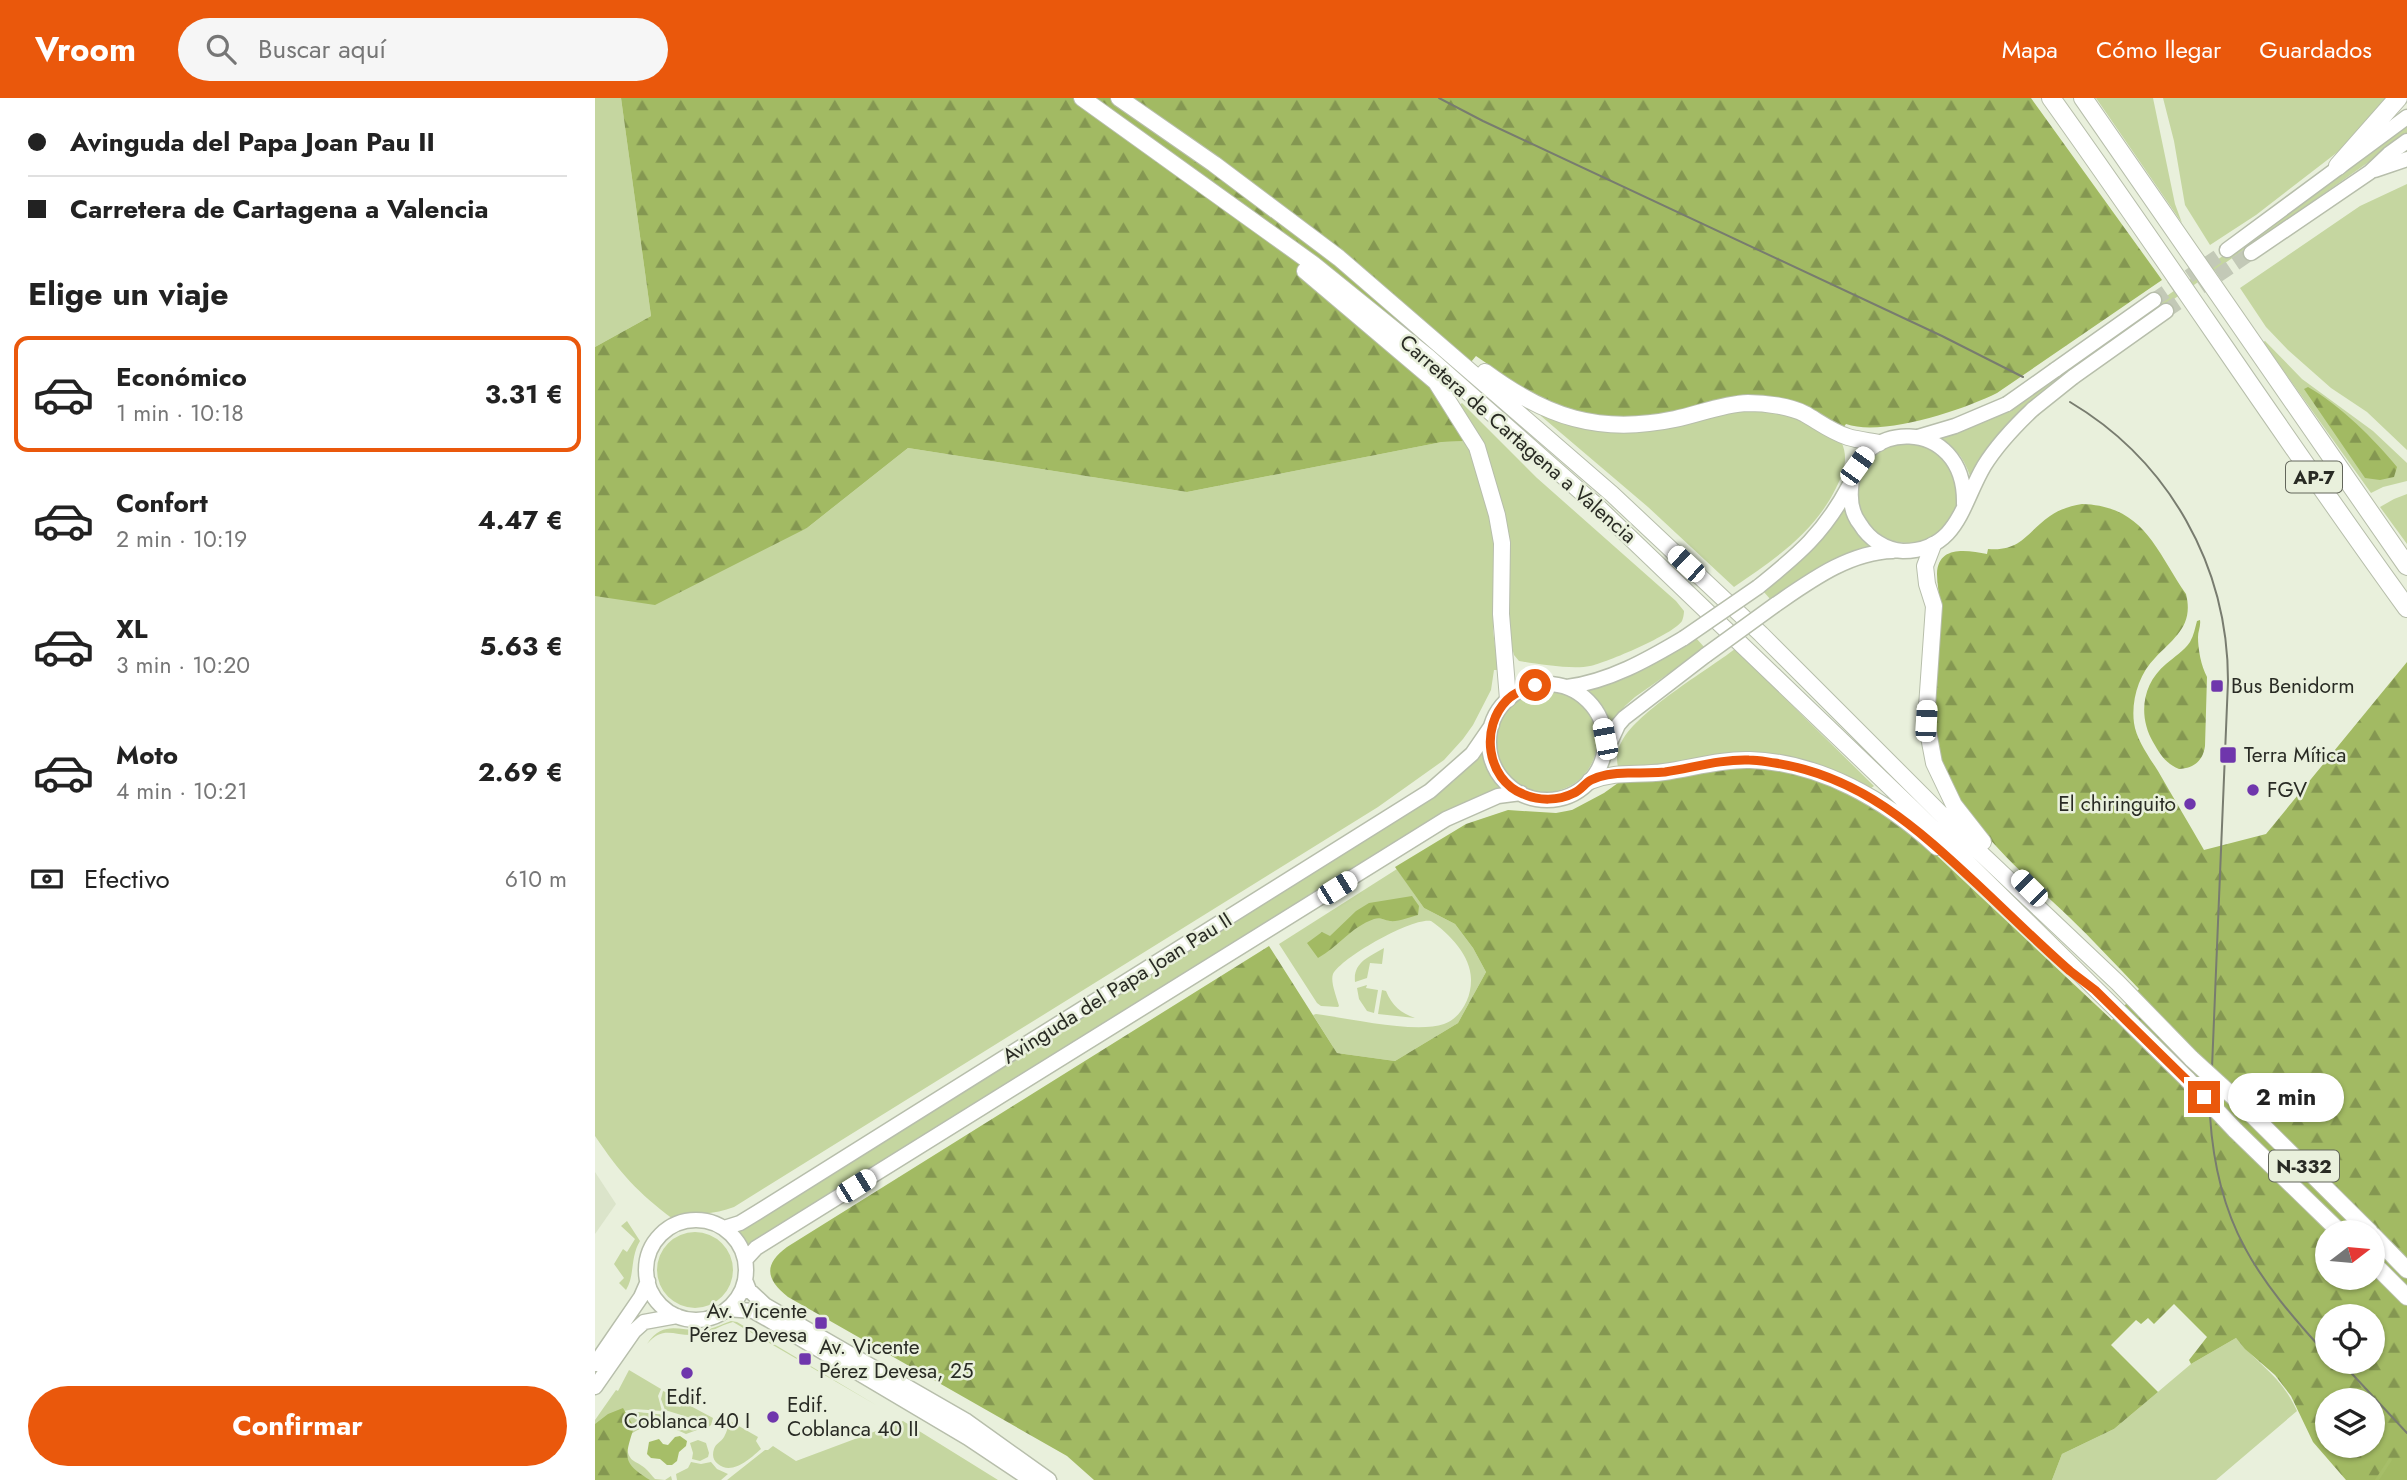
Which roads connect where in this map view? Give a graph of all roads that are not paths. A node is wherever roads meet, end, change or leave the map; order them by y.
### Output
1 (1082, 98) edge
2 (1119, 98) edge
3 (2051, 98) edge
4 (2083, 98) edge
5 (2398, 98) edge
6 (2407, 117) edge
7 (2407, 141) edge
8 (2407, 159) edge
9 (2338, 166) junction
10 (2370, 172) junction
11 (1199, 181) junction
12 (2227, 250) tunnel mouth
13 (2251, 253) tunnel mouth
14 (1339, 258) junction
15 (2154, 300) tunnel mouth
16 (2166, 311) tunnel mouth
17 (1918, 437) junction
18 (1879, 443) junction
19 (1851, 481) junction
20 (1964, 504) junction
21 (1933, 545) junction
22 (1898, 551) junction
23 (2407, 566) edge
24 (2407, 608) edge
25 (1566, 687) junction
26 (1508, 699) junction
27 (1492, 725) junction
28 (1603, 757) junction
29 (1590, 781) junction
30 (1521, 793) junction
31 (2118, 983) junction
32 (2095, 990) junction
33 (2328, 1220) edge
34 (2357, 1220) edge
35 (724, 1228) junction
36 (2385, 1248) edge
37 (745, 1260) junction
38 (2407, 1270) edge
39 (2385, 1275) edge
40 (745, 1280) junction
41 (648, 1281) junction
42 (2407, 1297) edge
43 (727, 1309) junction
44 (677, 1316) junction
45 (595, 1364) edge
46 (595, 1387) edge
47 (1031, 1480) edge
48 (1049, 1480) edge

1 - 11 highway, Carretera de Cartagena a Valencia / N-332
2 - 14 highway, Carretera de Cartagena a Valencia / N-332
3 - 24 highway, AP-7
4 - 23 highway, AP-7
5 - 9 highway
6 - 9 main road
7 - 10 main road
8 - 10 main road
9 - 12 main road
10 - 13 main road
11 - 26 highway
11 - 32 highway, Carretera de Cartagena a Valencia / N-332
14 - 18 highway
14 - 31 highway, Carretera de Cartagena a Valencia / N-332
15 - 17 main road, bridge
16 - 20 main road, bridge
17 - 18 main road
17 - 20 main road
18 - 19 main road
19 - 22 main road
19 - 25 main road, bridge
20 - 21 main road
21 - 22 main road
21 - 31 highway
22 - 28 main road, bridge
25 - 26 main road
25 - 28 main road
26 - 27 main road, Avinguda del Papa Joan Pau II
27 - 30 main road
27 - 35 main road, Avinguda del Papa Joan Pau II
28 - 29 main road
29 - 30 main road, Avinguda del Papa Joan Pau II
29 - 32 highway
30 - 37 main road, Avinguda del Papa Joan Pau II
31 - 34 highway, Carretera de Cartagena a Valencia / N-332, bridge
32 - 33 highway, Carretera de Cartagena a Valencia / N-332, bridge
35 - 37 main road
35 - 41 main road
36 - 38 highway, Carretera de Cartagena a Valencia / N-332
37 - 40 main road
39 - 42 highway
40 - 43 main road
40 - 48 main road
41 - 44 main road
41 - 45 main road
43 - 44 main road
43 - 47 main road
44 - 46 main road

